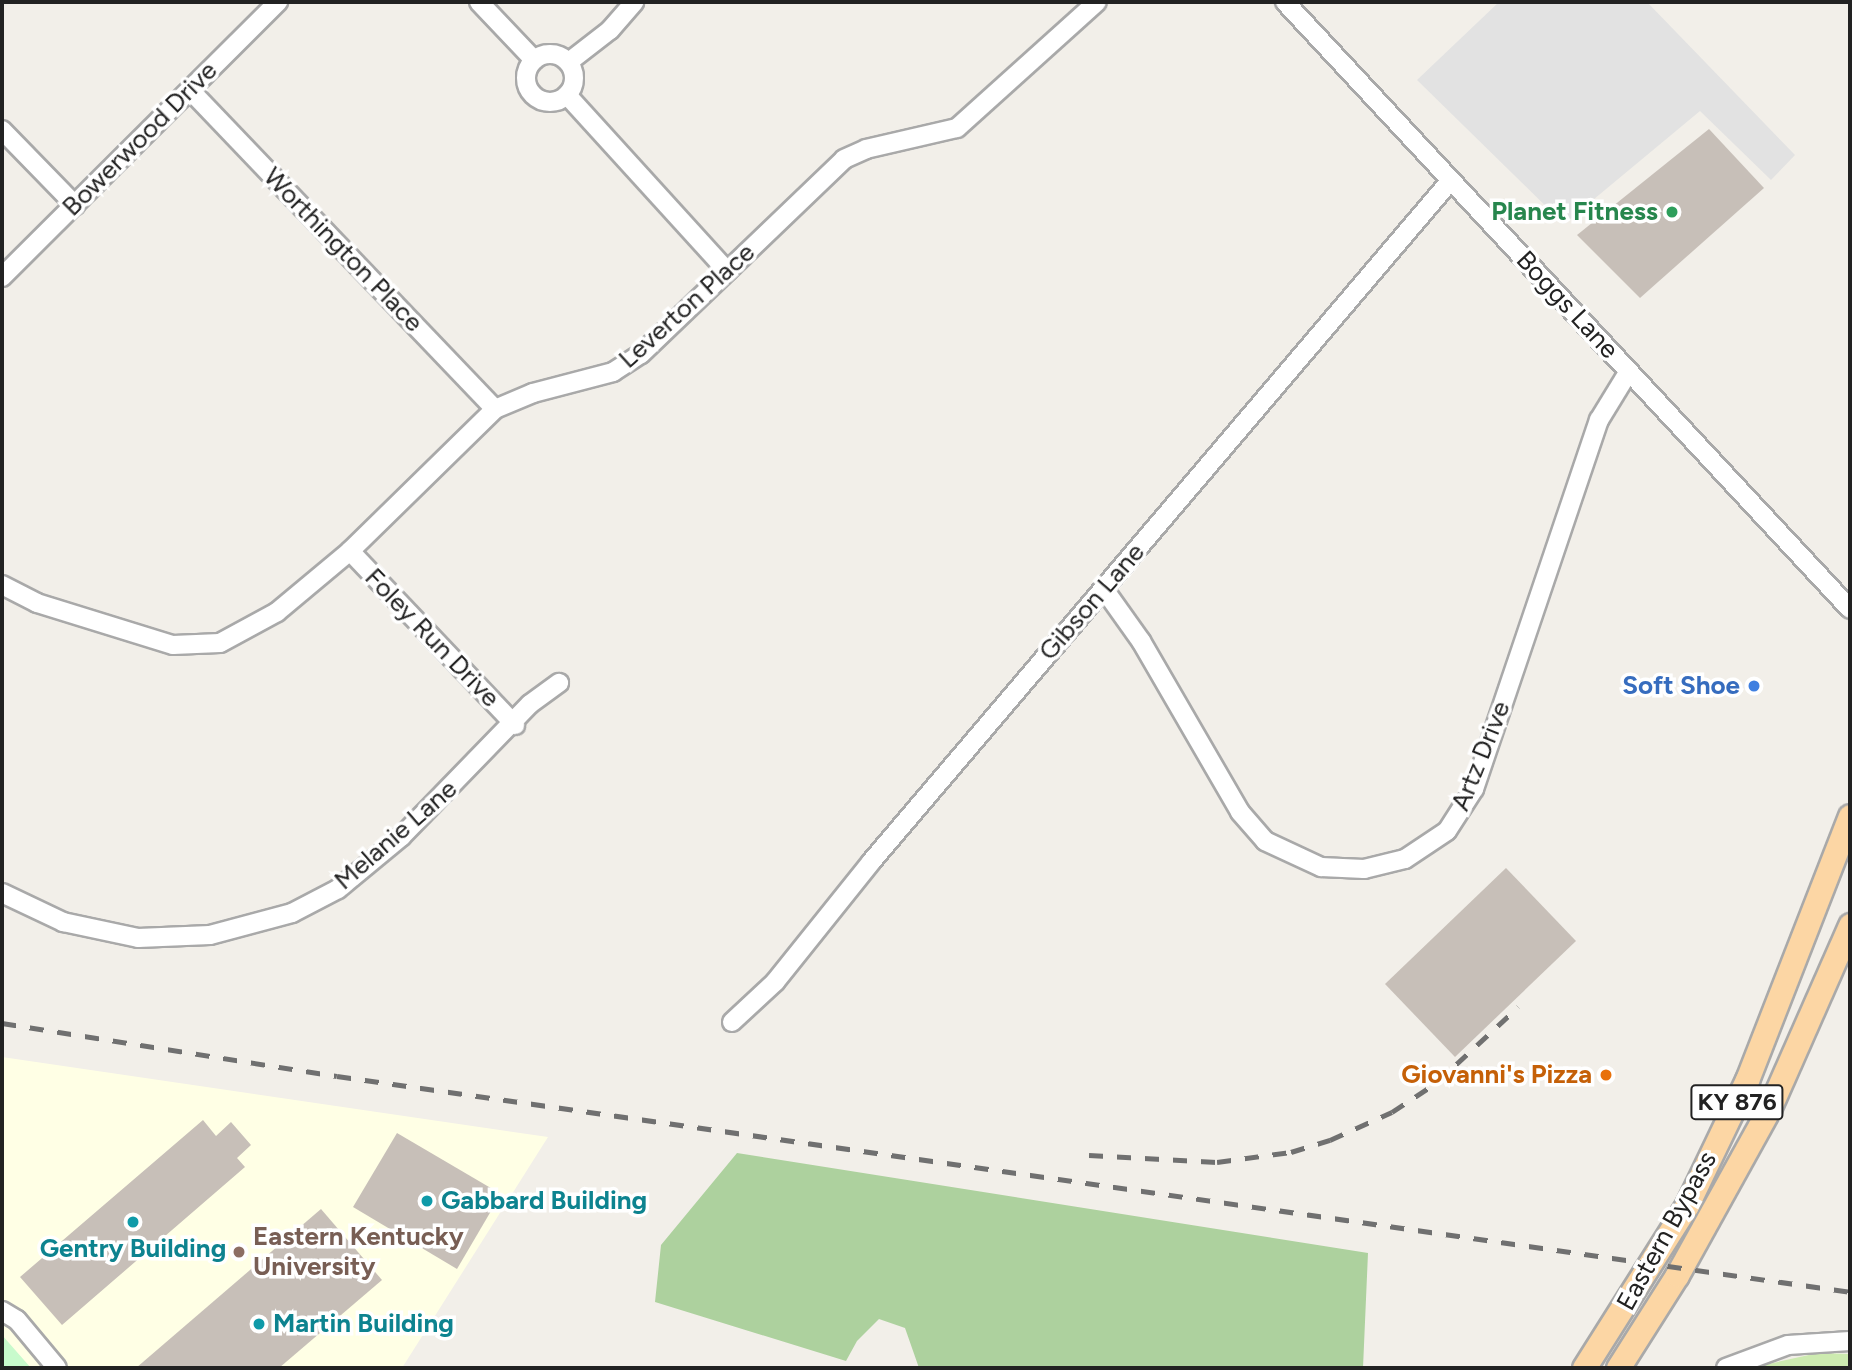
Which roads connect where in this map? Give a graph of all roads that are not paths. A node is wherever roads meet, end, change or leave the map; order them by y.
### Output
1 (278, 2) edge
2 (479, 2) edge
3 (634, 2) edge
4 (1097, 2) edge
5 (1285, 2) edge
6 (534, 60) junction
7 (570, 61) junction
8 (190, 90) junction
9 (567, 95) junction
10 (2, 130) edge
11 (1451, 180) junction
12 (75, 205) junction
13 (727, 271) junction
14 (2, 277) edge
15 (1629, 371) junction
16 (495, 409) junction
17 (349, 551) junction
18 (2, 585) edge
19 (1104, 589) junction
20 (1850, 609) edge
21 (559, 683) dead end
22 (514, 725) junction
23 (1850, 816) edge
24 (2, 892) edge
25 (1850, 925) edge
26 (732, 1022) dead end
27 (2, 1311) edge
28 (1850, 1341) edge
29 (57, 1368) edge
30 (1584, 1368) edge
31 (1618, 1368) edge
32 (1726, 1368) edge

1 - 8 street, Bowerwood Drive
2 - 6 street
3 - 7 street
4 - 13 street, Leverton Place
5 - 11 street, Boggs Lane
6 - 7 street
6 - 9 street
7 - 9 street
8 - 12 street, Bowerwood Drive
8 - 16 street, Worthington Place
9 - 13 street
10 - 12 street
11 - 15 street, Boggs Lane
11 - 19 street, Gibson Lane
12 - 14 street, Bowerwood Drive
13 - 16 street, Leverton Place
15 - 19 street, Artz Drive
15 - 20 street, Boggs Lane
16 - 17 street, Leverton Place
17 - 18 street, Leverton Place
17 - 22 street, Foley Run Drive
19 - 26 street, Gibson Lane
21 - 22 street, Melanie Lane
22 - 24 street, Melanie Lane
23 - 30 main road, Eastern Bypass / KY 876
25 - 31 main road, Eastern Bypass / KY 876
27 - 29 street
28 - 32 street

